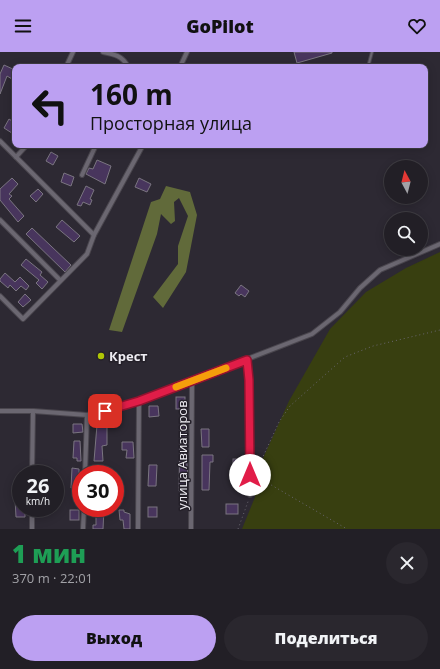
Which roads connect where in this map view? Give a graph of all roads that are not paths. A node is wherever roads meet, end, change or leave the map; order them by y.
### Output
1 (73, 52) edge
2 (103, 52) edge
3 (187, 52) edge
4 (372, 52) edge
5 (115, 53) edge
6 (67, 64) edge
7 (126, 64) edge
8 (181, 64) edge
9 (369, 64) edge
10 (0, 141) edge
11 (24, 148) edge
12 (95, 148) edge
13 (141, 148) edge
14 (16, 157) junction
15 (82, 175) dead end
16 (0, 220) edge
17 (94, 235) junction
18 (440, 244) edge
19 (60, 280) junction
20 (0, 296) edge
21 (247, 360) junction
22 (192, 381) junction
23 (139, 401) junction
24 (0, 411) edge
25 (33, 411) junction
26 (87, 415) junction
27 (32, 465) edge
28 (85, 465) edge
29 (250, 495) road end
30 (32, 517) edge
31 (84, 517) edge
32 (32, 529) edge
33 (83, 529) edge
34 (138, 529) edge
35 (191, 529) edge

1 - 6 street
2 - 5 street
3 - 8 street
4 - 9 lane
5 - 7 street
10 - 14 street
11 - 14 street
12 - 15 street
13 - 17 street
14 - 17 street
16 - 19 street
17 - 19 street
18 - 21 street
19 - 20 street
21 - 22 street
21 - 29 street
22 - 23 street
22 - 35 street, улица Авиаторов
23 - 26 street
23 - 34 street
24 - 25 street
25 - 26 street
25 - 27 street
26 - 28 street
30 - 32 street
31 - 33 street

